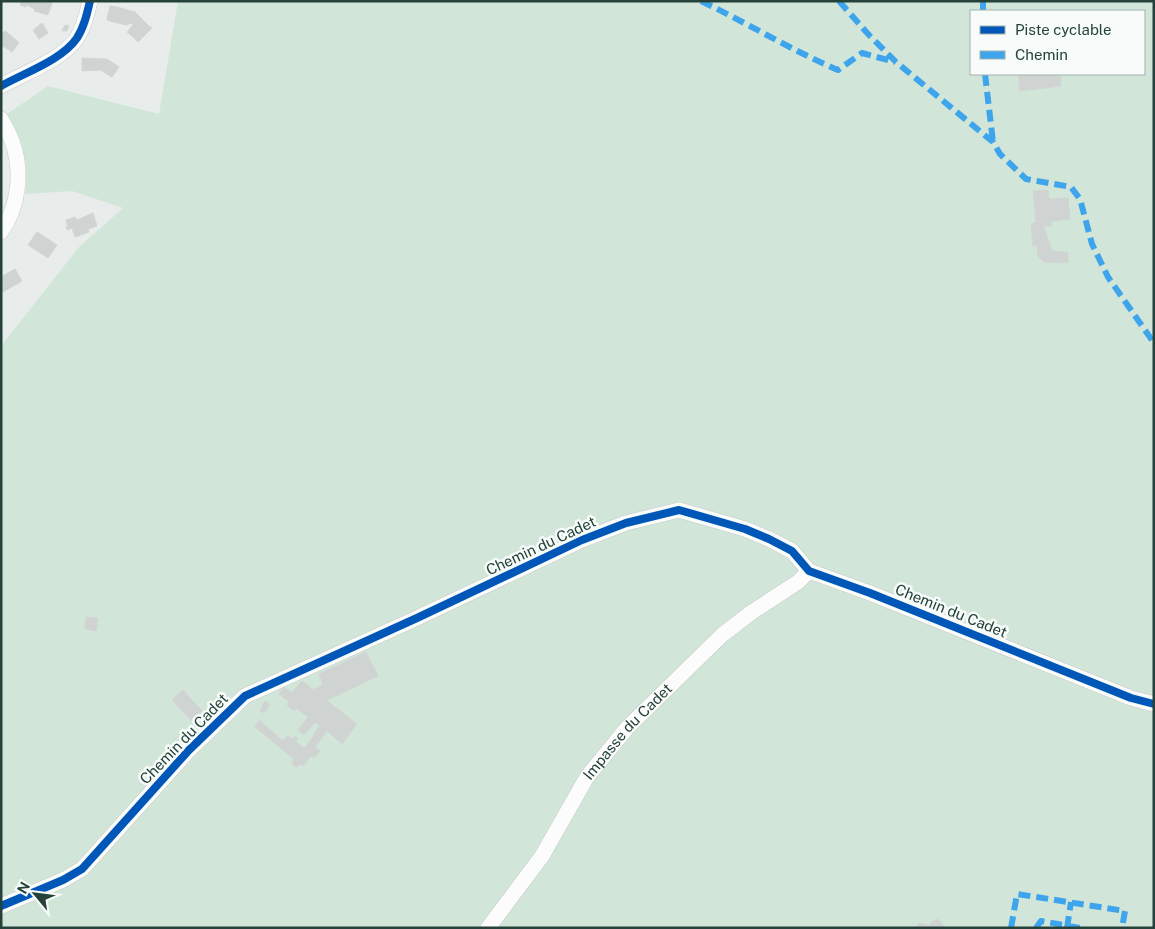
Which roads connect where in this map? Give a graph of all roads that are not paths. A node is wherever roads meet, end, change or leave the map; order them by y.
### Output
1 (90, 1) edge
2 (1, 86) edge
3 (1, 119) edge
4 (1, 232) edge
5 (809, 571) junction
6 (1154, 704) edge
7 (1, 906) edge
8 (488, 928) edge

1 - 2 street
3 - 4 street
5 - 6 street, Chemin du Cadet
5 - 7 street, Chemin du Cadet
5 - 8 street, Impasse du Cadet

